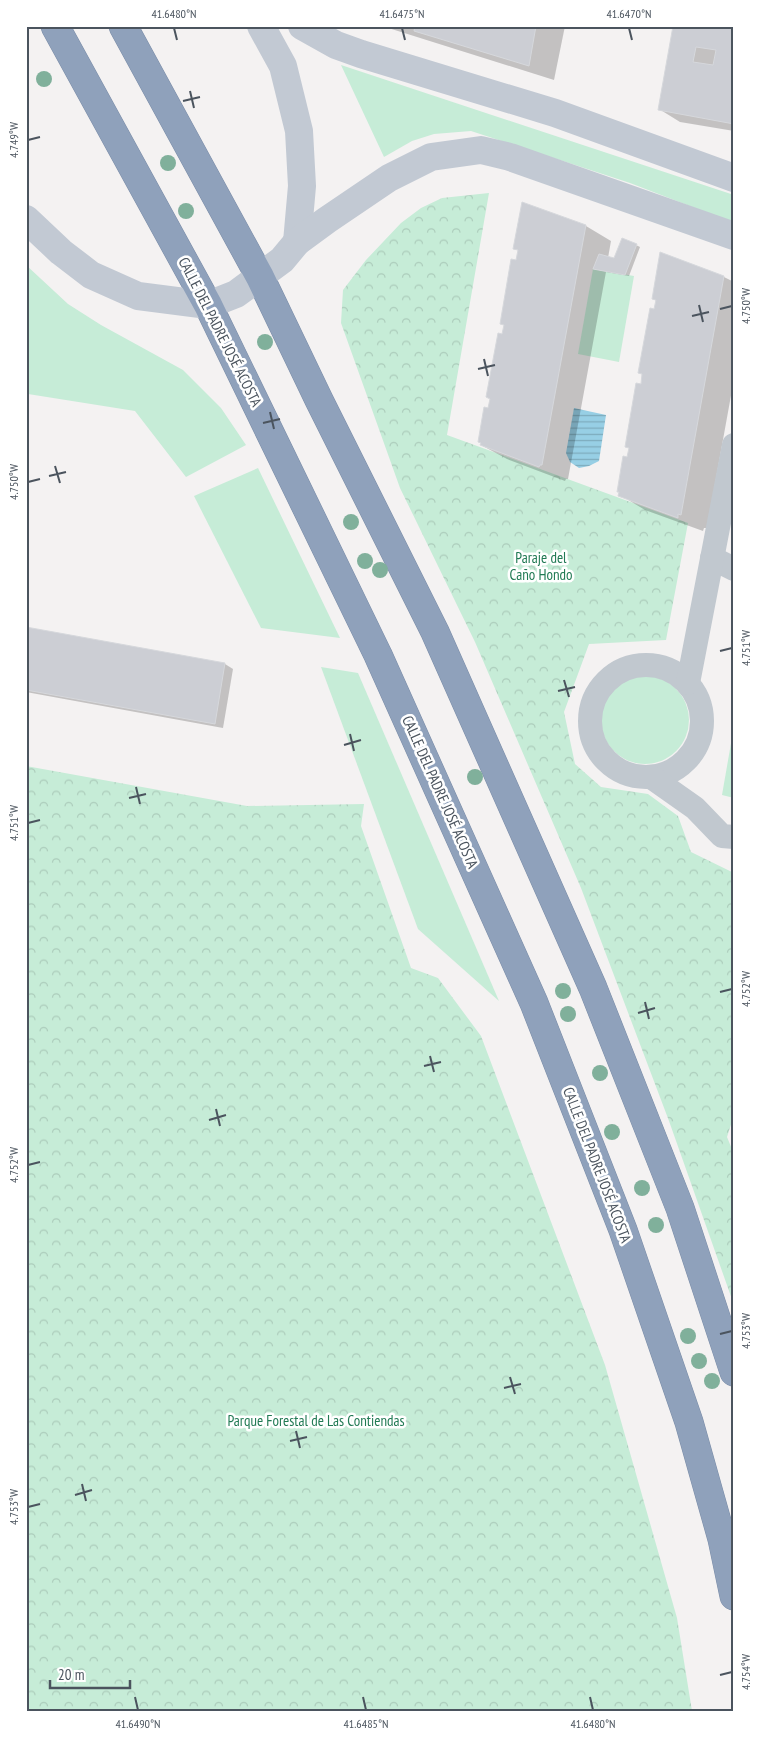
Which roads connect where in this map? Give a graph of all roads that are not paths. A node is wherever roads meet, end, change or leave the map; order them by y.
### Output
1 (55, 26) edge
2 (123, 26) edge
3 (260, 26) edge
4 (302, 26) edge
5 (734, 178) edge
6 (26, 219) edge
7 (734, 236) edge
8 (297, 242) junction
9 (260, 277) junction
10 (208, 305) junction
11 (734, 445) edge
12 (712, 558) junction
13 (734, 569) edge
14 (688, 683) junction
15 (686, 761) junction
16 (650, 777) junction
17 (694, 808) junction
18 (734, 838) edge
19 (734, 1372) edge
20 (734, 1596) edge

1 - 10 highway, CALLE DEL PADRE JOSÉ ACOSTA
2 - 9 highway
3 - 8 main road
4 - 5 main road
6 - 10 main road
7 - 8 main road
8 - 9 main road
9 - 10 main road
9 - 19 highway
10 - 20 highway, CALLE DEL PADRE JOSÉ ACOSTA
11 - 12 street
12 - 13 street
12 - 14 street
14 - 15 street
14 - 16 street
15 - 16 street
15 - 17 street
16 - 17 street
17 - 18 street

